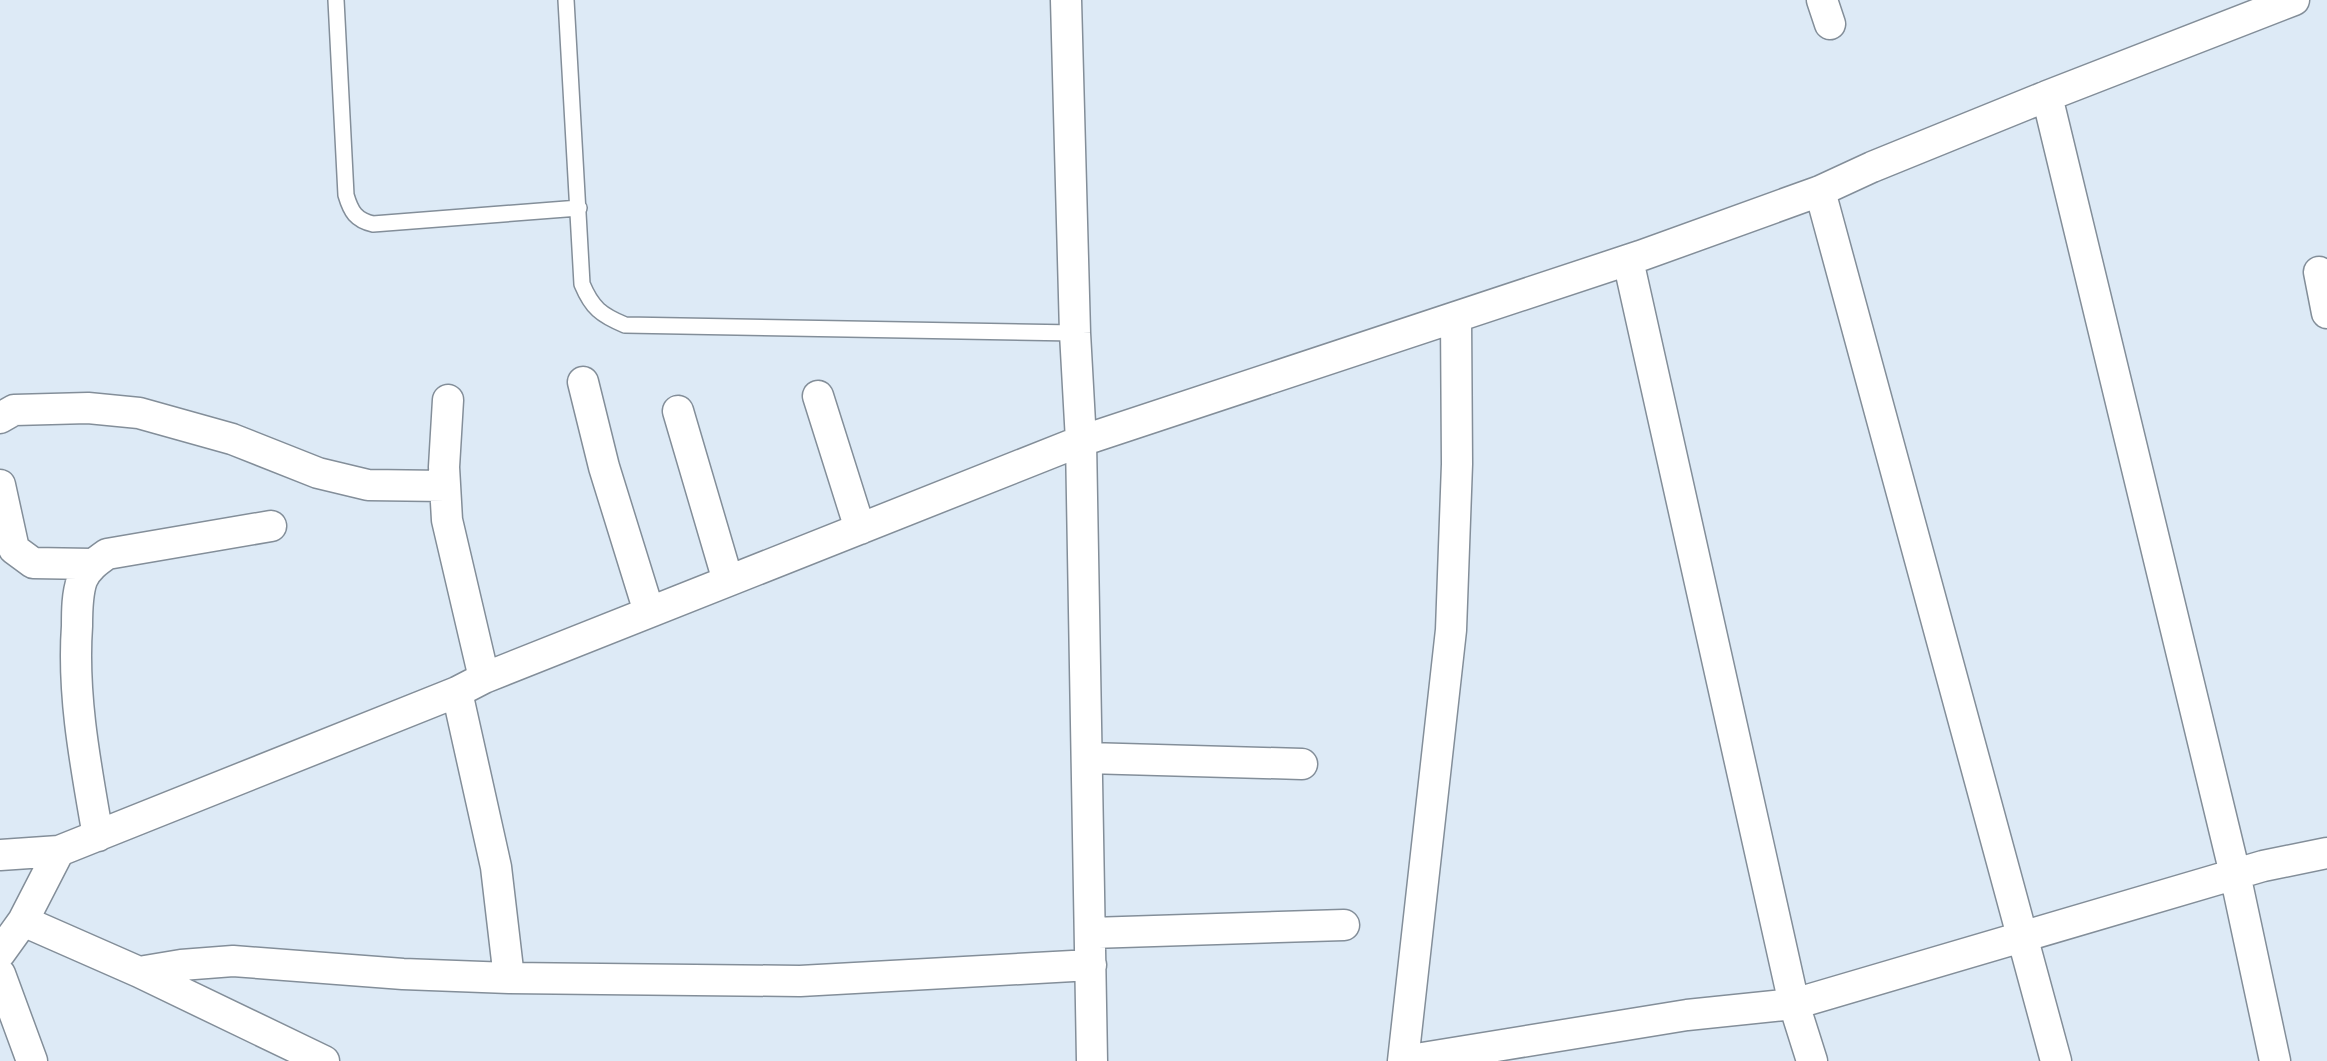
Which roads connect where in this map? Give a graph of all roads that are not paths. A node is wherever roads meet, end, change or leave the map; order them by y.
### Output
1 (336, 0) edge
2 (566, 0) edge
3 (1066, 0) edge
4 (2294, 0) edge
5 (2047, 96) junction
6 (1820, 191) junction
7 (579, 208) junction
8 (1628, 260) junction
9 (2319, 272) dead end
10 (2327, 313) edge
11 (1456, 317) junction
12 (1075, 333) junction
13 (583, 382) dead end
14 (818, 396) dead end
15 (448, 400) dead end
16 (678, 411) dead end
17 (0, 418) edge
18 (1081, 441) junction
19 (0, 485) edge
20 (445, 486) junction
21 (271, 526) dead end
22 (860, 529) junction
23 (92, 564) junction
24 (728, 581) junction
25 (649, 612) junction
26 (484, 678) junction
27 (457, 692) junction
28 (1087, 758) junction
29 (1302, 764) dead end
30 (98, 836) junction
31 (59, 851) junction
32 (2327, 854) edge
33 (0, 855) edge
34 (2235, 874) junction
35 (23, 921) junction
36 (1344, 925) dead end
37 (1091, 933) junction
38 (2023, 937) junction
39 (0, 952) edge
40 (1091, 965) junction
41 (139, 972) junction
42 (0, 974) edge
43 (509, 978) junction
44 (1794, 1004) junction
45 (32, 1061) edge
46 (324, 1061) edge
47 (1092, 1061) edge
48 (1403, 1061) edge
49 (1812, 1061) edge
50 (2056, 1061) edge
51 (2275, 1061) edge

1 - 7 lane
2 - 7 lane
3 - 12 street
4 - 5 street
5 - 6 street
5 - 34 street
6 - 8 street
6 - 38 street
7 - 12 lane
8 - 11 street
8 - 44 street
9 - 10 street
11 - 18 street
11 - 48 street
12 - 18 street
13 - 25 street
14 - 22 street
15 - 20 street
16 - 24 street
17 - 20 street
18 - 22 street
18 - 28 street
19 - 23 street
20 - 26 street
21 - 23 street
22 - 24 street
23 - 30 street
24 - 25 street
25 - 26 street
26 - 27 street
27 - 30 street
27 - 43 street
28 - 29 street
28 - 37 street
30 - 31 street
31 - 33 street
31 - 35 street
32 - 34 street
34 - 38 street
34 - 51 street
35 - 39 street
35 - 41 street
36 - 37 street
37 - 40 street
38 - 44 street
38 - 50 street
40 - 43 street
40 - 47 street
41 - 43 street
41 - 46 street
42 - 45 street
44 - 48 street
44 - 49 street

